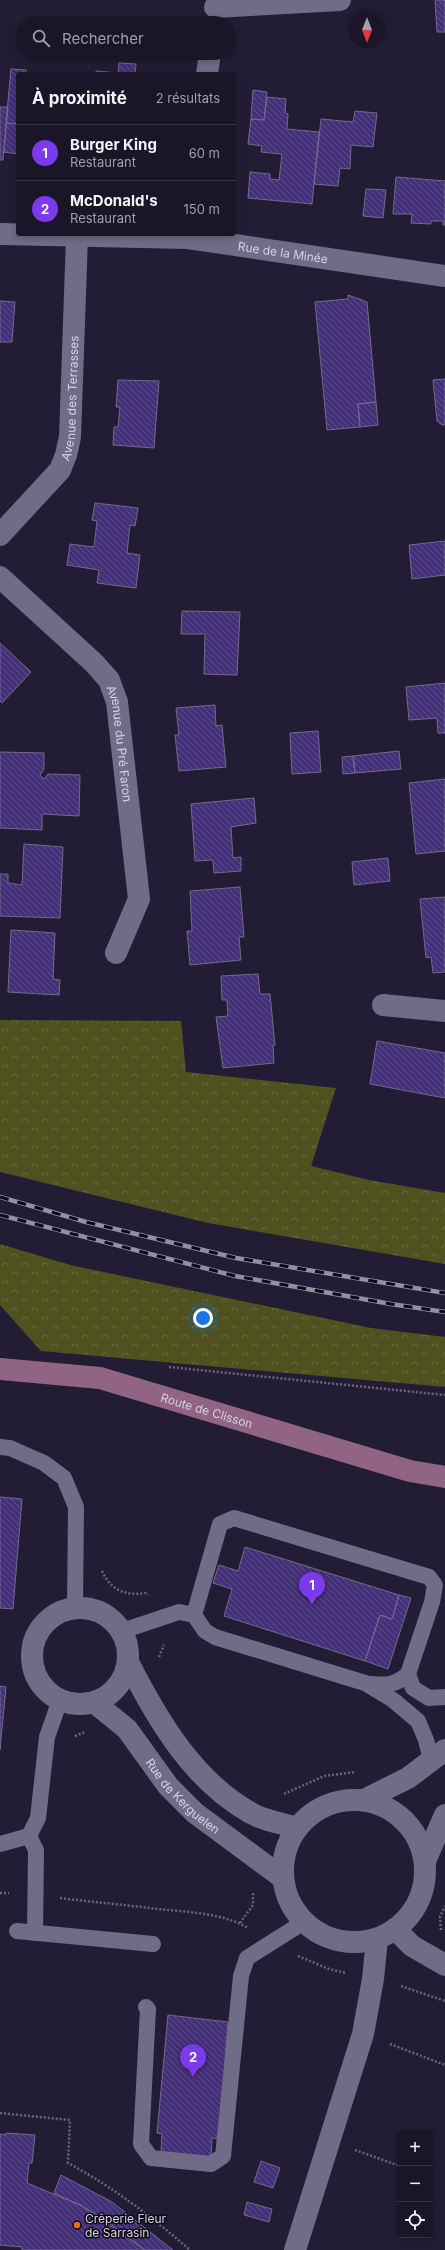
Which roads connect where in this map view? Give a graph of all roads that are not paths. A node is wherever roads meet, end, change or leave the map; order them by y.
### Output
1 (340, 0) edge
2 (215, 10) edge
3 (209, 60) edge
4 (208, 72) edge
5 (0, 234) edge
6 (16, 235) edge
7 (51, 236) edge
8 (188, 236) edge
9 (77, 237) junction
10 (445, 276) edge
11 (0, 535) edge
12 (0, 577) edge
13 (116, 953) dead end
14 (383, 1004) dead end
15 (445, 1010) edge
16 (0, 1369) edge
17 (0, 1448) edge
18 (410, 1471) junction
19 (445, 1477) edge
20 (445, 1492) edge
21 (75, 1608) junction
22 (194, 1615) junction
23 (122, 1631) junction
24 (128, 1662) junction
25 (408, 1674) junction
26 (365, 1684) junction
27 (445, 1698) edge
28 (60, 1700) junction
29 (95, 1703) junction
30 (438, 1755) edge
31 (364, 1800) junction
32 (445, 1815) edge
33 (297, 1828) junction
34 (29, 1836) junction
35 (0, 1844) edge
36 (425, 1861) junction
37 (283, 1878) junction
38 (304, 1922) junction
39 (17, 1930) dead end
40 (35, 1933) junction
41 (386, 1934) junction
42 (153, 1944) dead end
43 (445, 1965) edge
44 (146, 2007) dead end
45 (295, 2250) edge

1 - 2 street
3 - 4 street
5 - 6 street, Rue de la Minée
7 - 9 street, Rue de la Minée
8 - 9 street, Rue de la Minée
8 - 10 street, Rue de la Minée
9 - 11 street, Avenue des Terrasses
12 - 13 street, Avenue du Pré Faron
14 - 15 street
16 - 18 main road, Route de Clisson
17 - 21 lane
18 - 19 main road, Route de Clisson
18 - 20 main road, Route de Clisson
21 - 23 street
21 - 28 street
22 - 23 lane
22 - 25 lane
22 - 26 lane
23 - 24 street
24 - 29 street
24 - 33 street
25 - 26 lane
25 - 27 lane
26 - 30 lane
28 - 29 street
28 - 34 lane
29 - 37 street, Rue de Kerguelen
30 - 31 street
31 - 33 street
31 - 36 street
32 - 36 street
33 - 37 street
34 - 35 lane
34 - 40 lane
36 - 41 street
37 - 38 street
38 - 41 street
38 - 44 lane
39 - 40 lane
40 - 42 lane
41 - 43 street
41 - 45 street

